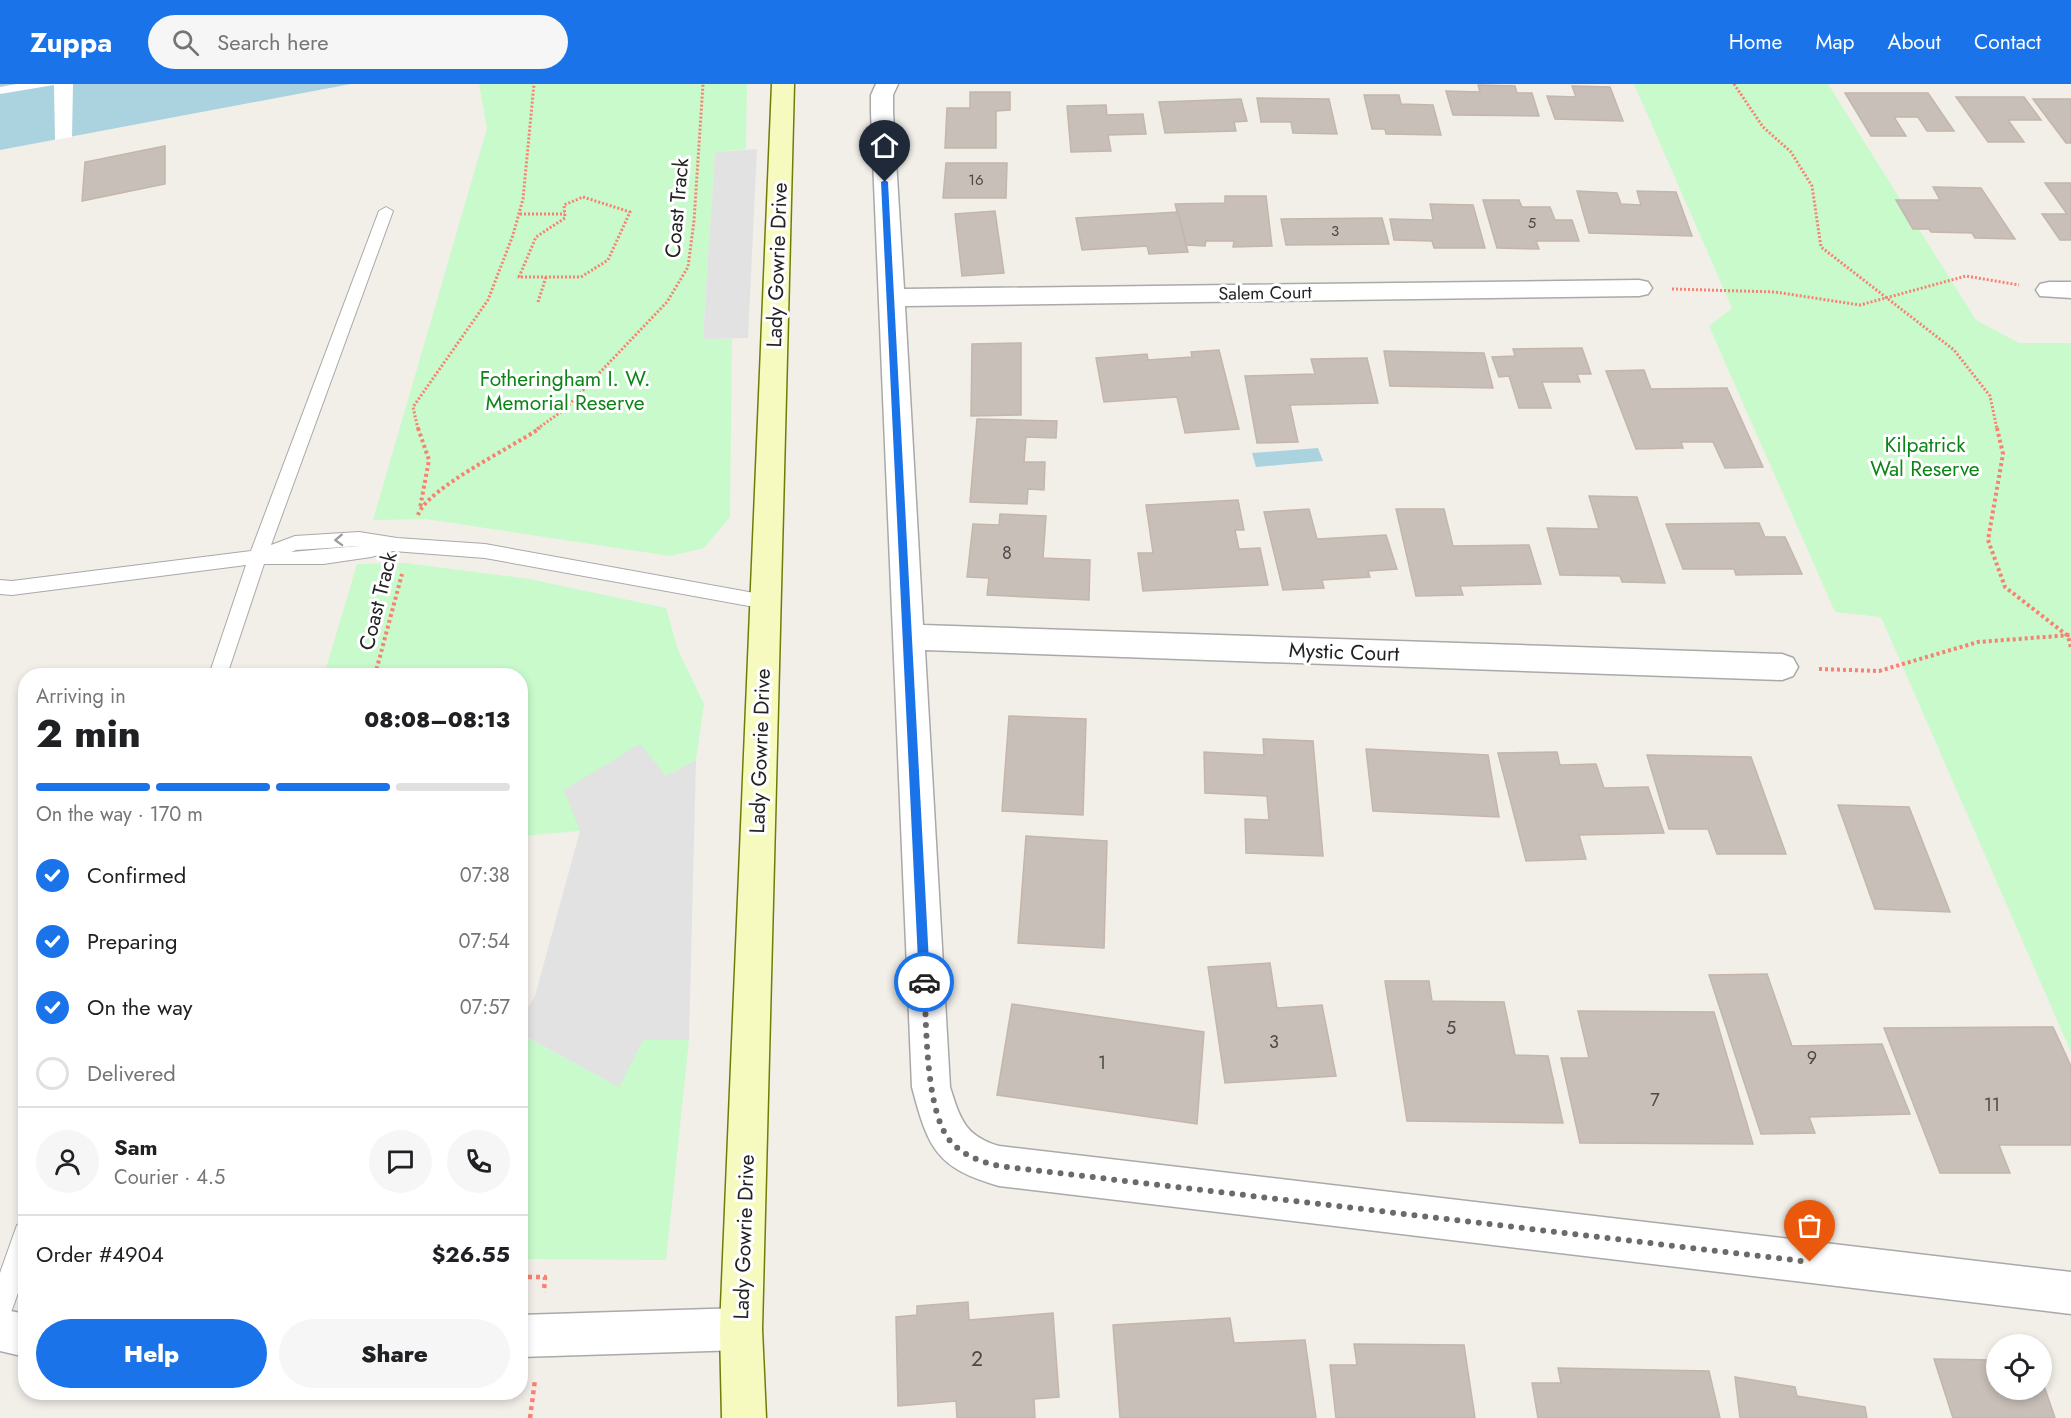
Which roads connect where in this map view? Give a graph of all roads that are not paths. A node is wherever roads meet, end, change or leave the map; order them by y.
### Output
1 (783, 84) edge
2 (887, 84) edge
3 (386, 211) dead end
4 (1639, 288) road end
5 (890, 298) junction
6 (258, 557) junction
7 (0, 587) edge
8 (765, 602) junction
9 (907, 637) junction
10 (1782, 667) road end
11 (220, 668) edge
12 (18, 1257) edge
13 (2071, 1293) edge
14 (0, 1309) edge
15 (741, 1329) junction
16 (0, 1330) edge
17 (18, 1334) edge
18 (528, 1336) edge
19 (744, 1418) edge

1 - 8 main road, Lady Gowrie Drive
2 - 5 street
3 - 6 lane
4 - 5 street, Salem Court
5 - 9 street
6 - 7 lane
8 -> 6 lane
6 - 11 lane
8 - 15 main road, Lady Gowrie Drive
9 - 10 street, Mystic Court
9 - 13 street
12 - 14 lane
15 - 18 street
15 - 19 main road, Lady Gowrie Drive
16 - 17 street

